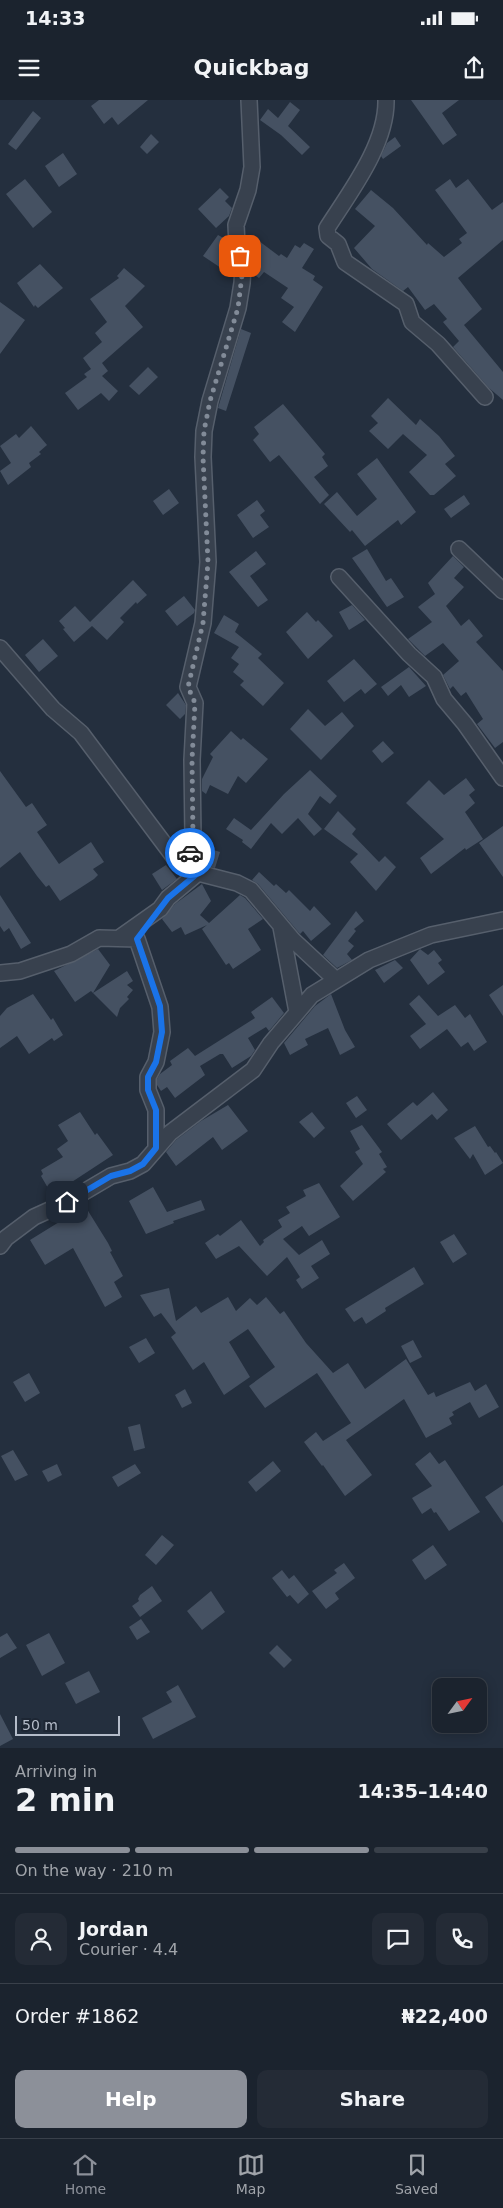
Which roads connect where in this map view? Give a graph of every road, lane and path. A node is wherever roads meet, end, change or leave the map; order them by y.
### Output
1 (249, 100) edge
2 (386, 100) edge
3 (485, 397) dead end
4 (459, 549) dead end
5 (340, 577) dead end
6 (503, 591) edge
7 (0, 648) edge
8 (503, 778) edge
9 (190, 857) junction
10 (198, 873) junction
11 (160, 909) junction
12 (503, 920) edge
13 (280, 926) junction
14 (118, 938) junction
15 (137, 939) junction
16 (0, 973) edge
17 (336, 980) junction
18 (297, 1012) junction
19 (156, 1148) junction
20 (0, 1246) edge

1 - 9 street
2 - 3 street
4 - 6 street
5 - 8 street
7 - 9 street
9 - 10 street
10 - 11 street
10 - 13 street
11 - 14 street
11 - 15 street
12 - 17 street
13 - 17 street
13 - 18 street
14 - 15 street
14 - 16 street
15 - 19 street
17 - 18 street
18 - 19 street
19 - 20 street

